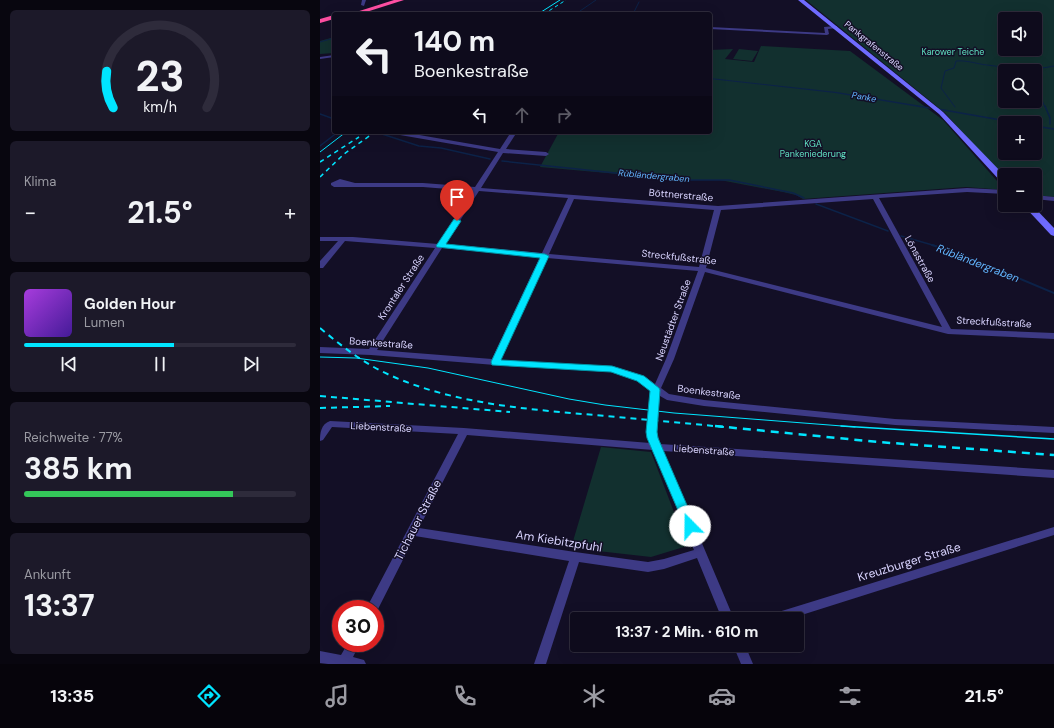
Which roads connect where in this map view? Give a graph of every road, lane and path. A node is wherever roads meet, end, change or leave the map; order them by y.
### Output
1 (364, 0) edge
2 (392, 0) edge
3 (401, 0) edge
4 (801, 0) edge
5 (363, 5) dead end
6 (351, 12) edge
7 (360, 12) edge
8 (332, 19) edge
9 (320, 22) edge
10 (835, 27) junction
11 (712, 28) edge
12 (332, 56) edge
13 (320, 58) edge
14 (402, 134) dead end
15 (432, 134) edge
16 (513, 134) edge
17 (429, 138) junction
18 (502, 151) junction
19 (546, 154) dead end
20 (998, 174) edge
21 (356, 185) dead end
22 (477, 190) junction
23 (998, 192) edge
24 (875, 196) junction
25 (572, 197) junction
26 (1042, 198) edge
27 (1054, 199) edge
28 (718, 208) junction
29 (1034, 212) edge
30 (1054, 233) edge
31 (320, 239) edge
32 (343, 239) junction
33 (440, 246) junction
34 (545, 256) junction
35 (320, 266) edge
36 (702, 269) junction
37 (948, 331) junction
38 (1054, 336) edge
39 (320, 350) edge
40 (371, 352) junction
41 (495, 362) junction
42 (656, 390) junction
43 (1054, 430) edge
44 (464, 431) junction
45 (320, 438) edge
46 (657, 447) junction
47 (1054, 474) edge
48 (412, 531) junction
49 (1054, 531) edge
50 (701, 552) junction
51 (575, 557) junction
52 (377, 600) edge
53 (725, 612) edge
54 (794, 612) edge
55 (350, 652) edge
56 (742, 652) edge
57 (320, 657) edge
58 (344, 663) edge
59 (360, 664) edge
60 (540, 664) edge
61 (746, 664) edge

1 - 5 street
2 - 6 highway
3 - 7 highway
4 - 10 main road, Pankgrafenstraße
8 - 9 highway
10 - 11 street
10 - 20 main road, Pankgrafenstraße
12 - 13 street
14 - 17 street
15 - 17 street
16 - 18 street, Krontaler Straße
17 - 18 street
18 - 19 street
18 - 22 street, Krontaler Straße
21 - 22 street, Böttnerstraße
22 - 25 street, Böttnerstraße
22 - 33 street, Krontaler Straße
23 - 24 street, Böttnerstraße
24 - 28 street, Böttnerstraße
24 - 37 street, Lönsstraße
25 - 28 street, Böttnerstraße
25 - 34 street
26 - 27 street
28 - 36 street, Neustädter Straße
29 - 30 main road
31 - 32 street, Streckfußstraße
32 - 33 street, Streckfußstraße
32 - 35 street
33 - 34 street, Streckfußstraße
33 - 40 street, Krontaler Straße
34 - 36 street, Streckfußstraße
34 - 41 street
36 - 37 street, Streckfußstraße
36 - 42 street, Neustädter Straße
37 - 38 street, Streckfußstraße
39 - 40 street, Boenkestraße
40 - 41 street, Boenkestraße
41 - 42 street, Boenkestraße
42 - 43 street, Boenkestraße
42 - 46 street, Neustädter Straße
44 - 45 street, Liebenstraße
44 - 46 street, Liebenstraße
44 - 48 street, Tichauer Straße
46 - 47 street, Liebenstraße
46 - 50 street, Neustädter Straße
48 - 51 street, Am Kiebitzpfuhl
48 - 52 street, Tichauer Straße
49 - 54 street, Kreuzburger Straße
50 - 51 street, Am Kiebitzpfuhl
50 - 53 street, Neustädter Straße
51 - 60 street
55 - 58 street
56 - 61 street
57 - 58 street
58 - 59 street

